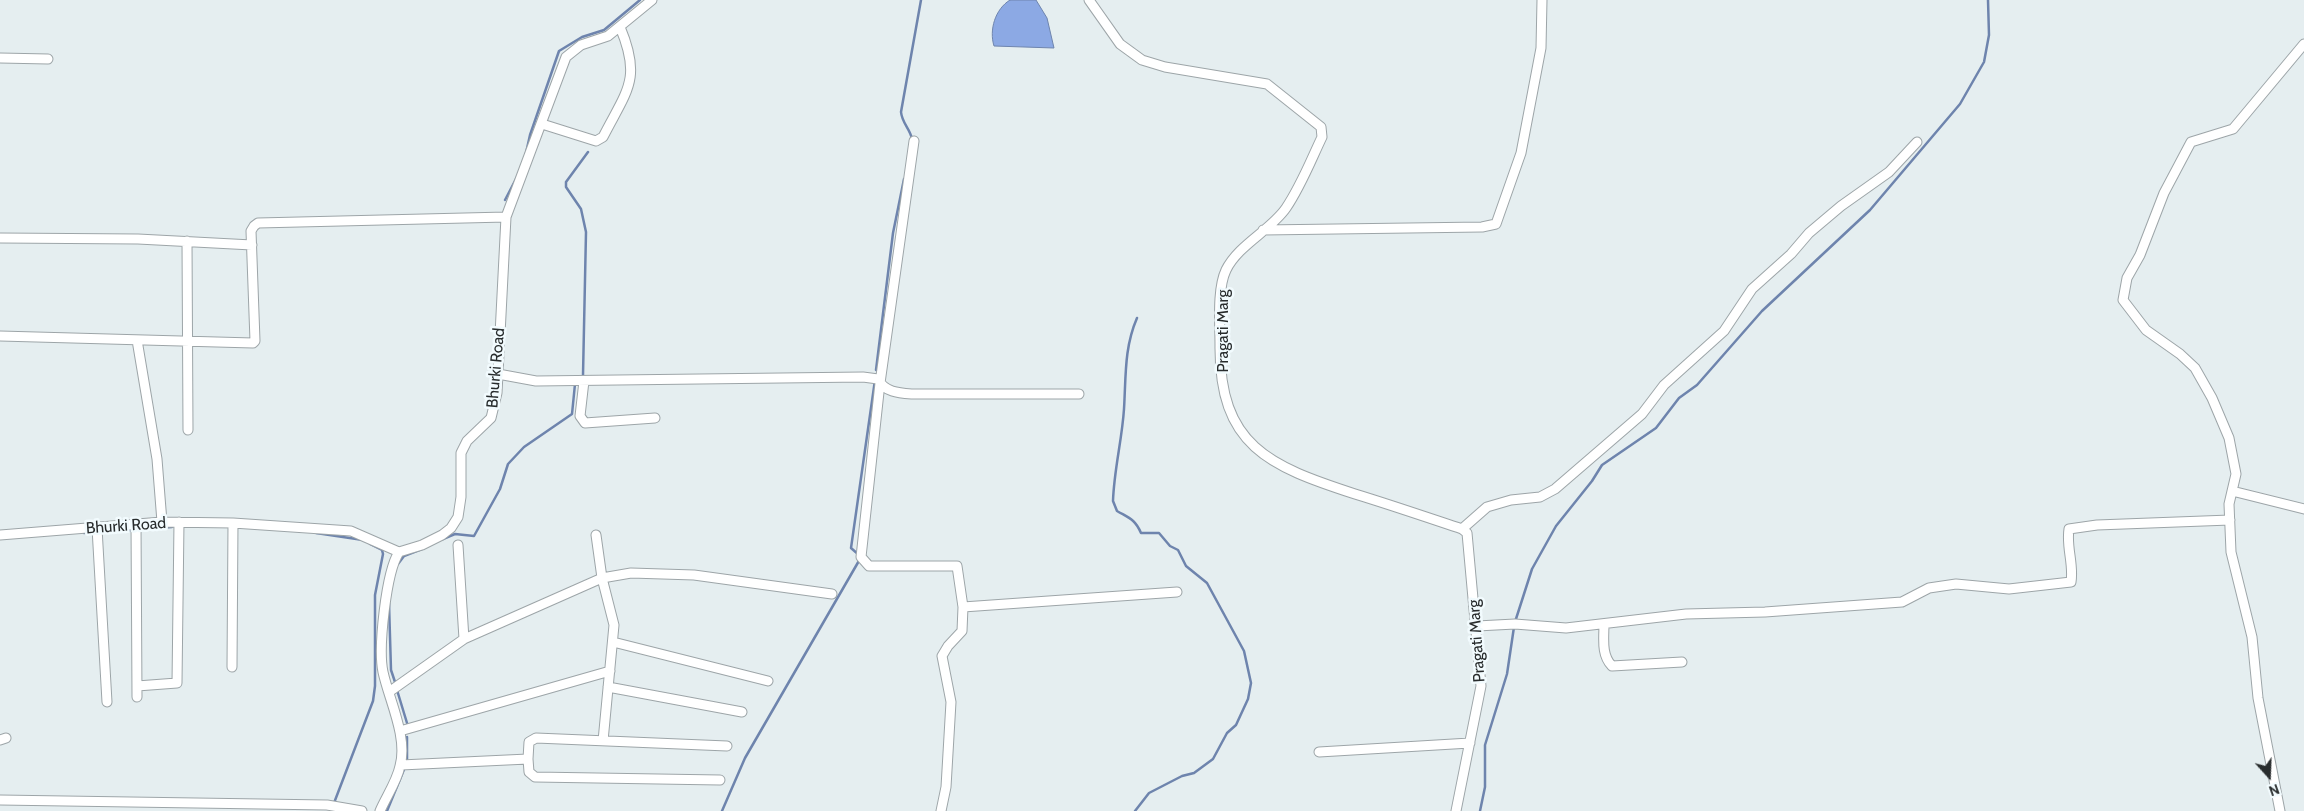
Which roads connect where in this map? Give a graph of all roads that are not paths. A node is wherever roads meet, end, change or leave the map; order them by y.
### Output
1 (652, 0) edge
2 (1089, 0) edge
3 (1542, 0) edge
4 (620, 27) junction
5 (2304, 44) edge
6 (0, 58) edge
7 (48, 59) dead end
8 (542, 124) junction
9 (914, 140) dead end
10 (1917, 142) dead end
11 (506, 216) junction
12 (1263, 230) junction
13 (0, 238) edge
14 (187, 241) junction
15 (252, 245) junction
16 (0, 336) edge
17 (137, 340) junction
18 (188, 342) junction
19 (498, 374) junction
20 (584, 381) junction
21 (880, 383) junction
22 (1079, 394) dead end
23 (655, 418) dead end
24 (188, 430) dead end
25 (2232, 491) junction
26 (2304, 509) edge
27 (2230, 520) junction
28 (162, 522) junction
29 (179, 522) junction
30 (136, 523) junction
31 (233, 523) junction
32 (97, 528) junction
33 (1462, 529) junction
34 (596, 534) dead end
35 (0, 535) edge
36 (458, 545) dead end
37 (399, 552) junction
38 (602, 578) junction
39 (1177, 592) dead end
40 (832, 594) dead end
41 (963, 607) junction
42 (1604, 624) junction
43 (1477, 626) junction
44 (464, 639) junction
45 (613, 642) junction
46 (1682, 662) dead end
47 (232, 668) dead end
48 (610, 671) junction
49 (768, 681) dead end
50 (137, 686) junction
51 (608, 687) junction
52 (388, 692) junction
53 (138, 697) dead end
54 (107, 702) dead end
55 (742, 712) dead end
56 (400, 731) junction
57 (604, 741) junction
58 (1470, 744) junction
59 (727, 746) dead end
60 (1319, 752) dead end
61 (528, 759) junction
62 (401, 765) junction
63 (720, 780) dead end
64 (0, 800) edge
65 (362, 811) edge
66 (380, 811) edge
67 (941, 811) edge
68 (1456, 811) edge
69 (2280, 811) edge

1 - 4 street, Bhurki Road
2 - 12 street, Pragati Marg
3 - 12 street
4 - 8 street, Bhurki Road
4 - 8 street
5 - 25 street
6 - 7 street
8 - 11 street, Bhurki Road
9 - 21 street
10 - 33 street
11 - 15 street
11 - 19 street, Bhurki Road
12 - 33 street, Pragati Marg
13 - 14 street
14 - 15 street
14 - 18 street
15 - 18 street
16 - 17 street
17 - 18 street
17 - 28 street
18 - 24 street
19 - 20 street
19 - 37 street, Bhurki Road
20 - 21 street
20 - 23 street
21 - 22 street
21 - 41 street
25 - 26 street
25 - 27 street
27 - 42 street
27 - 69 street
28 - 29 street, Bhurki Road
28 - 30 street, Bhurki Road
29 - 31 street, Bhurki Road
29 - 50 street
30 - 32 street, Bhurki Road
30 - 50 street
31 - 37 street, Bhurki Road
31 - 47 street
32 - 35 street, Bhurki Road
32 - 54 street
33 - 43 street, Pragati Marg
34 - 38 street
36 - 44 street
37 - 52 street
38 - 40 street
38 - 44 street
38 - 45 street
39 - 41 street
41 - 67 street
42 - 43 street
42 - 46 street
43 - 58 street, Pragati Marg
44 - 52 street
45 - 48 street
45 - 49 street
48 - 51 street
48 - 56 street
50 - 53 street
51 - 55 street
51 - 57 street
52 - 56 street
56 - 62 street
57 - 59 street
57 - 61 street
58 - 60 street
58 - 68 street, Pragati Marg
61 - 62 street
61 - 63 street
62 - 66 street
64 - 65 street

